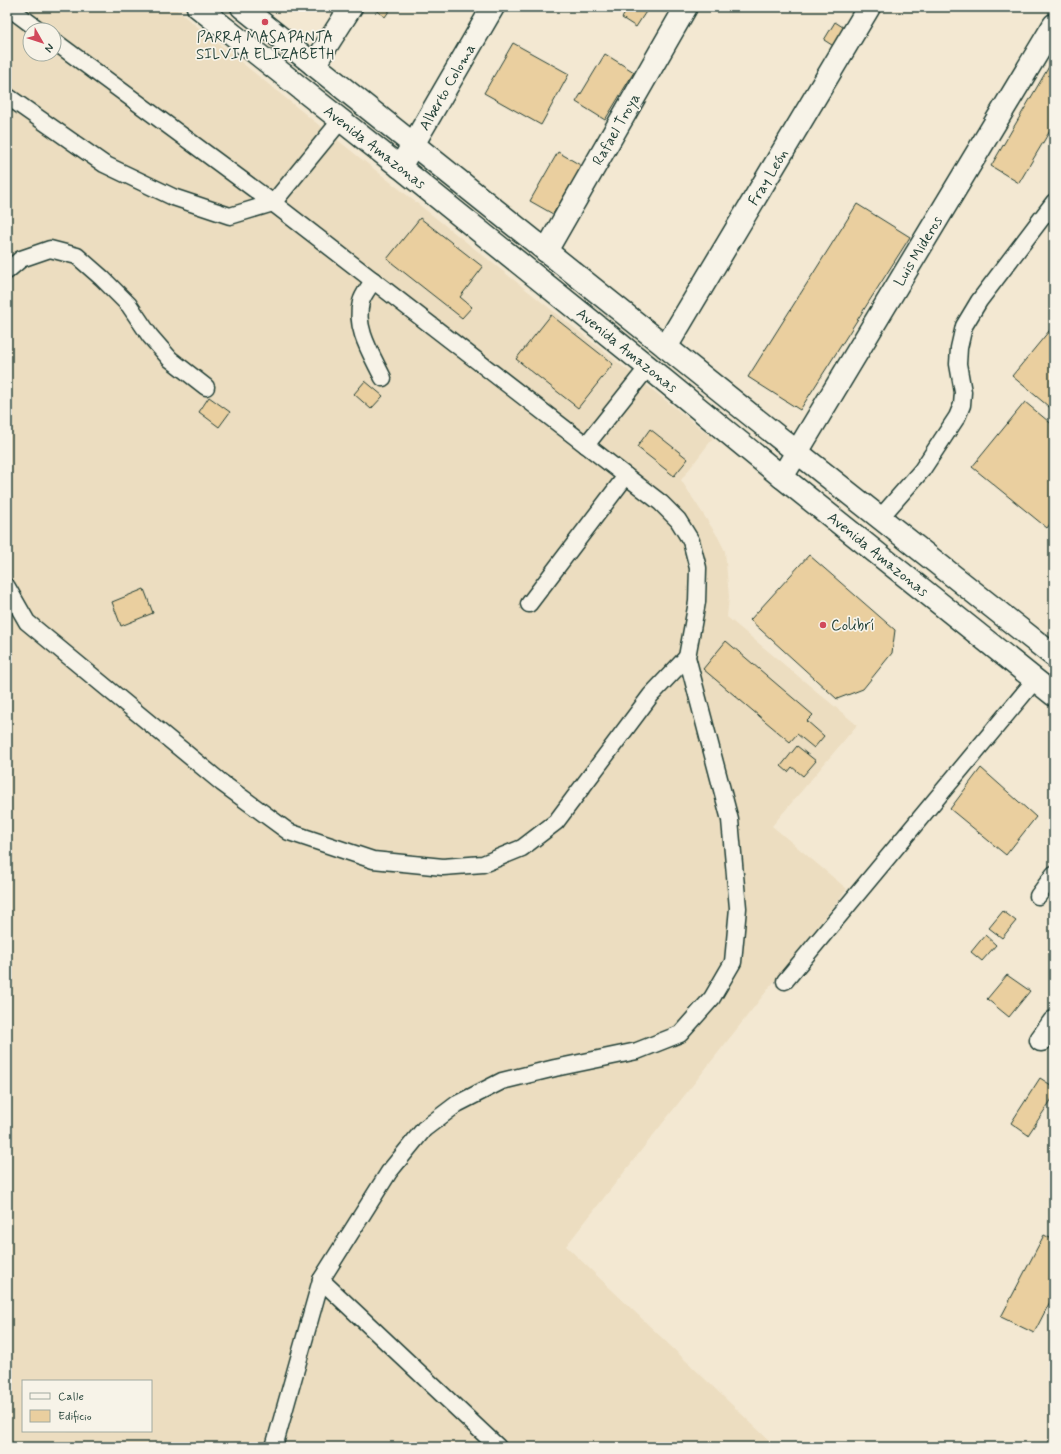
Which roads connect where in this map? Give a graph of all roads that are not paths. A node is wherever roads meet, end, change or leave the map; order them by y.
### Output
1 (8, 7) edge
2 (198, 7) edge
3 (242, 7) edge
4 (351, 7) edge
5 (493, 7) edge
6 (686, 7) edge
7 (869, 7) edge
8 (28, 22) edge
9 (1054, 25) edge
10 (62, 47) edge
11 (314, 64) junction
12 (7, 96) edge
13 (341, 120) junction
14 (414, 145) junction
15 (400, 167) junction
16 (1054, 202) edge
17 (274, 203) junction
18 (546, 251) junction
19 (7, 272) edge
20 (374, 280) junction
21 (666, 347) junction
22 (648, 366) junction
23 (383, 378) dead end
24 (206, 387) dead end
25 (586, 445) junction
26 (797, 452) junction
27 (626, 476) junction
28 (782, 477) junction
29 (880, 518) junction
30 (7, 587) edge
31 (529, 604) dead end
32 (1054, 656) edge
33 (687, 657) junction
34 (1035, 680) junction
35 (1054, 695) edge
36 (1054, 874) edge
37 (1038, 896) dead end
38 (785, 981) dead end
39 (1054, 1022) edge
40 (1041, 1040) dead end
41 (321, 1280) junction
42 (274, 1447) edge
43 (498, 1447) edge

1 - 8 lane
2 - 13 main road, Avenida Amazonas
3 - 11 main road, Avenida Amazonas
4 - 11 main road
5 - 14 main road, Alberto Coloma
6 - 18 main road, Rafael Troya
7 - 21 main road, Fray León
9 - 26 main road, Luis Mideros
10 - 17 lane
11 - 14 main road, Avenida Amazonas
12 - 17 lane
13 - 15 main road, Avenida Amazonas
13 - 17 lane
14 - 15 main road, Alberto Coloma
14 - 18 main road, Avenida Amazonas
15 - 22 main road, Avenida Amazonas
16 - 29 lane
17 - 20 lane
18 - 21 main road, Avenida Amazonas
19 - 24 lane
20 - 23 lane
20 - 25 lane
21 - 26 main road, Avenida Amazonas
22 - 25 lane
22 - 28 main road, Avenida Amazonas
25 - 27 lane
26 - 28 main road, Luis Mideros
26 - 29 main road, Avenida Amazonas
27 - 31 lane
27 - 33 lane
28 - 34 main road, Avenida Amazonas
29 - 32 main road, Avenida Amazonas
30 - 33 lane
33 - 41 lane
34 - 35 main road, Avenida Amazonas
34 - 38 lane
36 - 37 lane
39 - 40 main road
41 - 42 lane
41 - 43 lane

